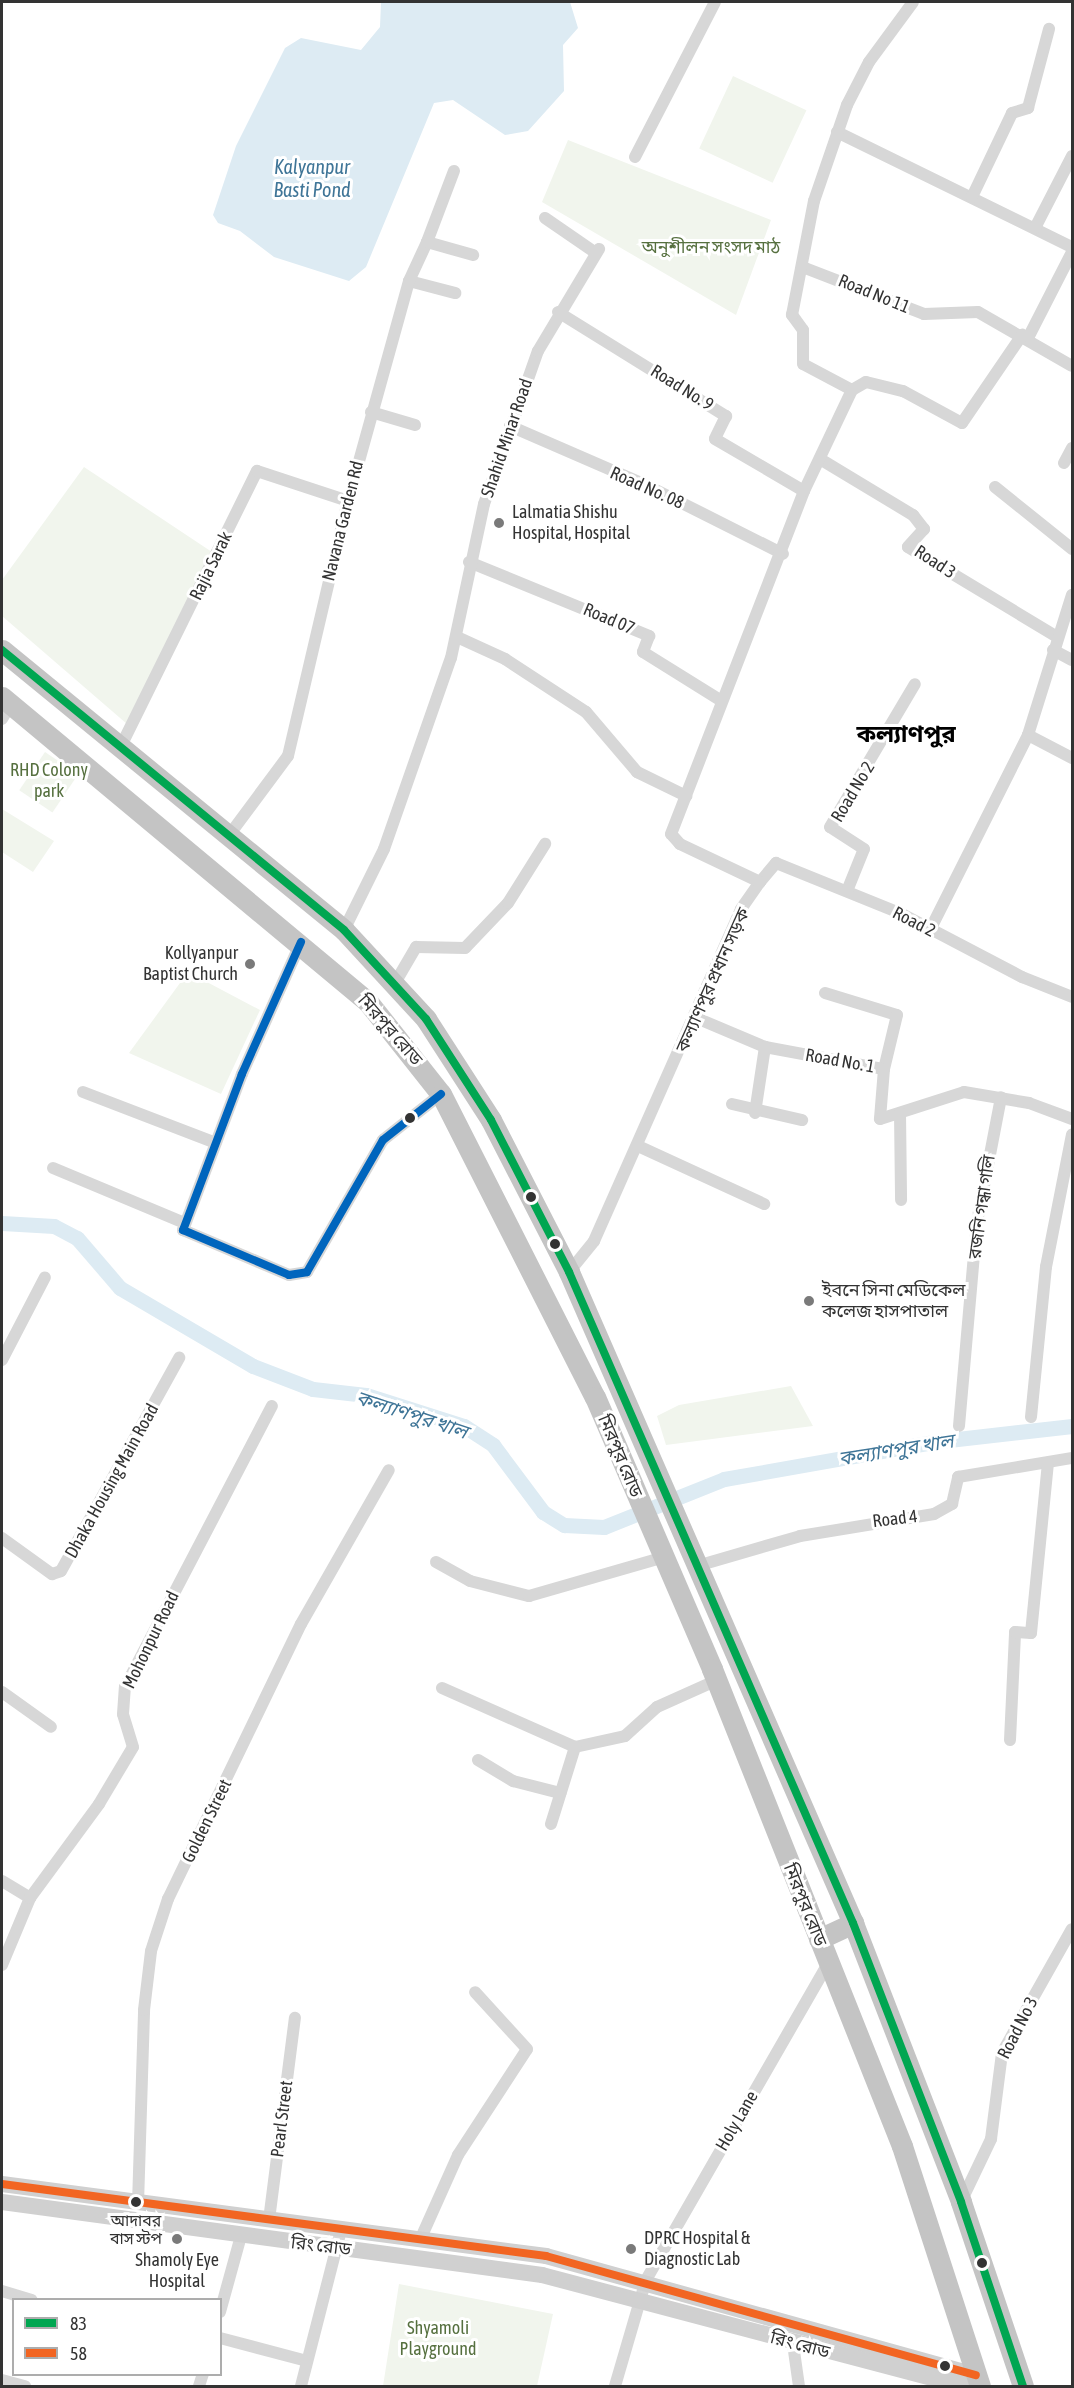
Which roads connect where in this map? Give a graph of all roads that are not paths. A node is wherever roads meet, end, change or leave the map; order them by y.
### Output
1 (715, 2) edge
2 (914, 2) edge
3 (1049, 29) dead end
4 (837, 132) junction
5 (1072, 156) edge
6 (635, 157) dead end
7 (454, 171) dead end
8 (972, 197) junction
9 (545, 218) dead end
10 (1035, 228) junction
11 (427, 242) junction
12 (1072, 247) edge
13 (1072, 252) edge
14 (473, 255) dead end
15 (805, 268) junction
16 (409, 281) junction
17 (455, 293) dead end
18 (558, 312) junction
19 (1025, 337) junction
20 (1072, 366) edge
21 (852, 390) junction
22 (371, 412) junction
23 (415, 425) dead end
24 (510, 426) junction
25 (1072, 448) edge
26 (820, 459) junction
27 (1064, 463) dead end
28 (995, 487) dead end
29 (804, 491) junction
30 (348, 501) junction
31 (1072, 549) edge
32 (783, 554) junction
33 (470, 562) junction
34 (1072, 595) edge
35 (457, 637) junction
36 (1057, 637) junction
37 (2, 650) edge
38 (1053, 650) junction
39 (1072, 660) edge
40 (915, 684) dead end
41 (720, 700) junction
42 (5, 707) edge
43 (1028, 735) junction
44 (121, 746) junction
45 (1072, 758) edge
46 (686, 796) junction
47 (230, 834) junction
48 (545, 844) dead end
49 (760, 882) junction
50 (847, 891) junction
51 (344, 930) junction
52 (930, 930) junction
53 (301, 942) junction
54 (395, 982) junction
55 (825, 993) dead end
56 (1072, 997) edge
57 (694, 1017) junction
58 (765, 1047) junction
59 (884, 1069) junction
60 (83, 1092) dead end
61 (441, 1094) junction
62 (1001, 1098) junction
63 (732, 1104) dead end
64 (756, 1113) junction
65 (898, 1114) junction
66 (802, 1119) dead end
67 (1072, 1119) edge
68 (1072, 1135) edge
69 (216, 1143) junction
70 (638, 1146) junction
71 (53, 1168) dead end
72 (901, 1200) dead end
73 (764, 1204) dead end
74 (183, 1222) junction
75 (569, 1272) junction
76 (45, 1277) dead end
77 (179, 1358) dead end
78 (2, 1360) edge
79 (272, 1407) dead end
80 (1031, 1417) dead end
81 (959, 1426) dead end
82 (1072, 1458) edge
83 (1048, 1463) junction
84 (388, 1470) dead end
85 (2, 1538) edge
86 (660, 1549) junction
87 (436, 1562) dead end
88 (697, 1566) junction
89 (717, 1680) junction
90 (442, 1688) dead end
91 (2, 1692) edge
92 (51, 1727) dead end
93 (1010, 1740) dead end
94 (575, 1747) junction
95 (478, 1760) dead end
96 (560, 1793) junction
97 (550, 1824) dead end
98 (2, 1881) edge
99 (835, 1882) junction
100 (30, 1898) junction
101 (802, 1898) junction
102 (853, 1923) junction
103 (1072, 1929) edge
104 (819, 1939) junction
105 (828, 1963) junction
106 (2, 1965) edge
107 (475, 1992) dead end
108 (295, 2018) dead end
109 (2, 2184) edge
110 (2, 2202) edge
111 (961, 2202) junction
112 (138, 2204) junction
113 (269, 2220) junction
114 (341, 2230) junction
115 (241, 2236) junction
116 (420, 2240) junction
117 (337, 2248) junction
118 (646, 2280) junction
119 (2, 2291) edge
120 (25, 2298) edge
121 (638, 2300) junction
122 (222, 2305) edge
123 (222, 2339) edge
124 (793, 2344) junction
125 (307, 2361) junction
126 (2, 2380) edge
127 (973, 2383) edge
128 (25, 2386) edge
129 (301, 2386) edge
130 (615, 2386) edge
131 (799, 2386) edge
132 (1023, 2386) edge

1 - 6 street
2 - 4 street
3 - 8 street
4 - 8 street
4 - 15 street
5 - 10 street
7 - 11 street, Navana Garden Rd
8 - 10 street
9 - 18 street, Shahid Minar Road
10 - 12 street
11 - 14 street
11 - 16 street, Navana Garden Rd
13 - 19 street
15 - 19 street, Road No 11
15 - 21 street
16 - 17 street
16 - 22 street, Navana Garden Rd
18 - 24 street, Shahid Minar Road
18 - 29 street, Road No. 9
19 - 20 street, Road No 11
19 - 21 street
21 - 26 street
22 - 23 street
22 - 30 street, Navana Garden Rd
24 - 32 street, Road No. 08
24 - 33 street, Shahid Minar Road
25 - 27 street
26 - 29 street
26 - 36 street, Road 3
28 - 31 street
29 - 32 street
30 - 44 street, Rajia Sarak
30 - 47 street, Navana Garden Rd
32 - 41 street
33 - 35 street, Shahid Minar Road
33 - 41 street, Road 07
34 - 36 street
35 - 46 street
35 - 51 street, Shahid Minar Road
36 - 38 street
37 - 44 highway, মিরপুর রোড
38 - 39 street
38 - 43 street
40 - 50 street, Road No 2
41 - 46 street
42 - 53 highway, মিরপুর রোড
43 - 45 street
43 - 52 street
44 - 47 highway, মিরপুর রোড
46 - 49 street
47 - 51 highway, মিরপুর রোড
48 - 54 street
49 - 50 street, Road 2
49 - 57 street, কল্যাণপুর প্রধান সড়ক
50 - 52 street, Road 2
51 - 54 highway, মিরপুর রোড
52 - 56 street, Road 2
53 - 61 highway, মিরপুর রোড
53 - 69 street
54 - 75 highway, মিরপুর রোড
55 - 59 street
57 - 58 street, Road No. 1
57 - 70 street, কল্যাণপুর প্রধান সড়ক
58 - 59 street, Road No. 1
58 - 64 street
59 - 65 street, Road No. 1
60 - 69 street
61 - 74 street
61 - 86 highway, মিরপুর রোড
62 - 65 street
62 - 67 street
62 - 81 street, রজনি গন্ধা গলি
63 - 64 street
64 - 66 street
65 - 72 street
68 - 80 street
69 - 74 street
70 - 73 street
70 - 75 street, কল্যাণপুর প্রধান সড়ক
71 - 74 street
75 - 88 highway, মিরপুর রোড
76 - 78 street
77 - 85 street, Dhaka Housing Main Road
79 - 100 street, Mohonpur Road
82 - 83 street, Road 4
83 - 88 street, Road 4
83 - 93 street
84 - 112 street, Golden Street
86 - 87 street
86 - 89 highway, মিরপুর রোড
88 - 99 highway, মিরপুর রোড
89 - 94 street
89 - 101 highway, মিরপুর রোড
90 - 94 street
91 - 92 street
94 - 96 street
95 - 96 street
96 - 97 street
98 - 100 street
99 - 101 highway
99 - 102 highway, মিরপুর রোড
100 - 106 street, Mohonpur Road
101 - 104 highway, মিরপুর রোড
102 - 104 highway
102 - 111 highway, মিরপুর রোড
103 - 111 street, Road No 3
104 - 105 highway, মিরপুর রোড
105 - 118 street, Holy Lane
105 - 127 highway, মিরপুর রোড
107 - 116 street
108 - 113 street, Pearl Street
109 - 112 main road, রিং রোড
110 - 115 main road, রিং রোড
111 - 132 highway, মিরপুর রোড
112 - 113 main road, রিং রোড
113 - 114 main road, রিং রোড
114 - 116 main road, রিং রোড
114 - 117 street
115 - 117 main road, রিং রোড
115 - 122 street
116 - 118 main road, রিং রোড
117 - 121 main road, রিং রোড
117 - 125 street
118 - 121 street
118 - 127 main road, রিং রোড
119 - 120 street
121 - 124 main road, রিং রোড
121 - 130 street
123 - 125 street
124 - 127 main road, রিং রোড
124 - 131 street
125 - 129 street
126 - 128 street

